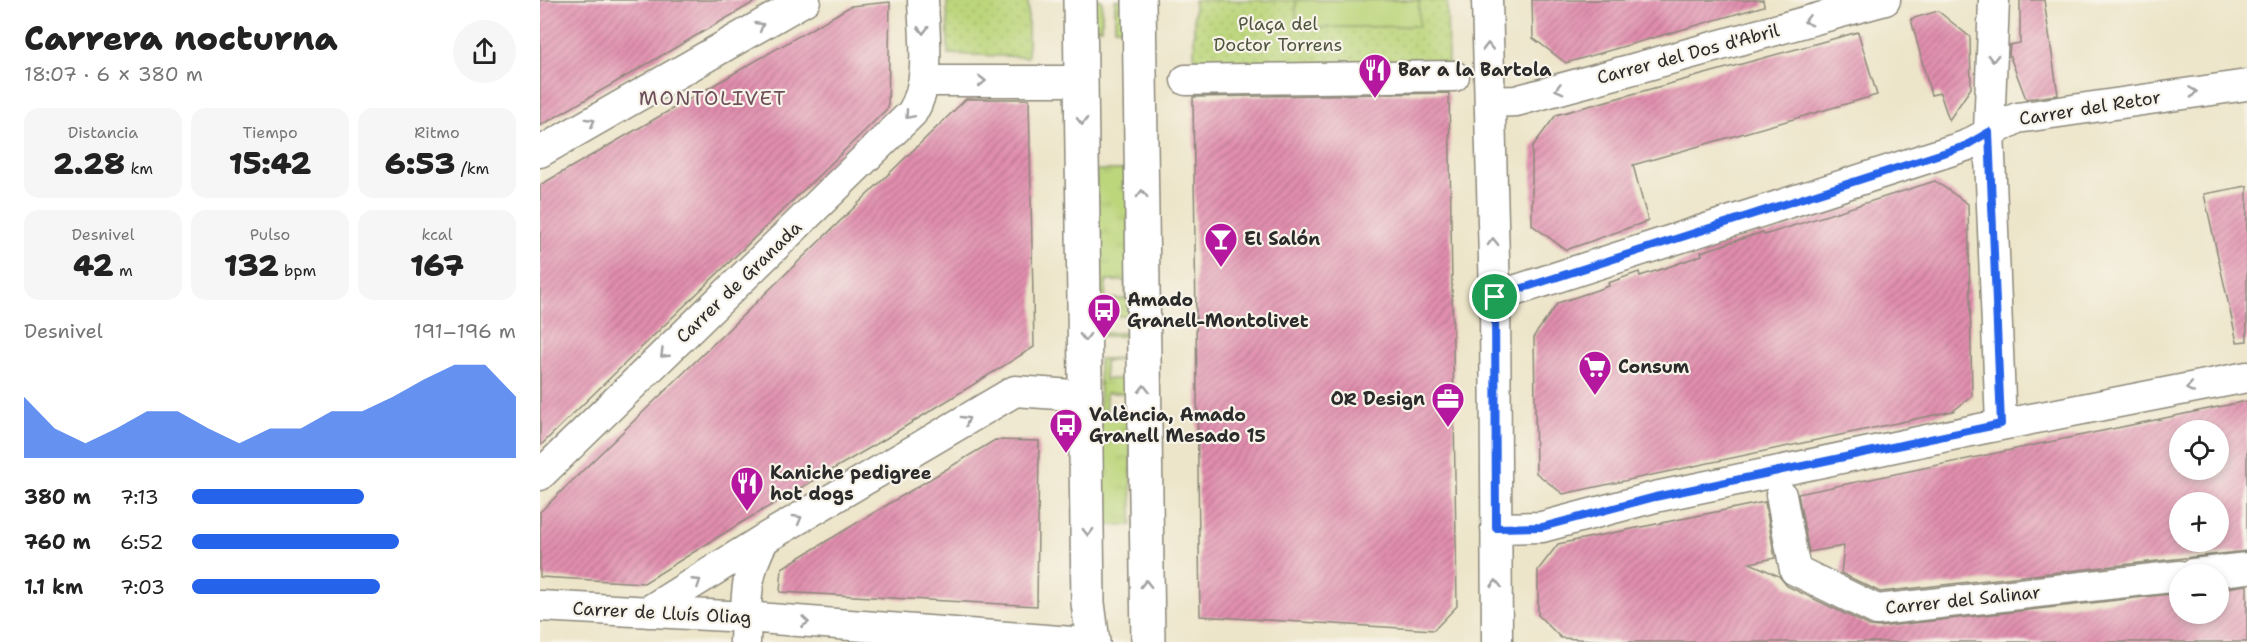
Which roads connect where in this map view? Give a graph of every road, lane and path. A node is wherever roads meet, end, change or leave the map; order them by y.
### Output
1 (805, 0) edge
2 (923, 0) edge
3 (1080, 0) edge
4 (1139, 0) edge
5 (1488, 0) edge
6 (1885, 0) edge
7 (1994, 0) edge
8 (924, 71) junction
9 (1454, 76) dead end
10 (1186, 80) dead end
11 (1082, 81) junction
12 (2247, 85) edge
13 (1490, 102) junction
14 (1989, 132) junction
15 (540, 152) edge
16 (1495, 297) junction
17 (2247, 377) edge
18 (1087, 396) junction
19 (2001, 424) junction
20 (540, 474) edge
21 (1781, 495) dead end
22 (1496, 528) junction
23 (764, 539) junction
24 (2247, 568) edge
25 (2229, 570) edge
26 (2169, 577) edge
27 (544, 606) edge
28 (647, 612) junction
29 (746, 629) edge
30 (1072, 642) edge
31 (1093, 642) edge
32 (1148, 642) edge
33 (1497, 642) edge

15 -> 1 street
2 -> 8 street, Carrer de Granada
3 - 11 main road
32 -> 4 main road
13 -> 5 street
6 -> 13 street, Carrer del Dos d'Abril
7 -> 14 street
8 -> 11 street
8 -> 20 street, Carrer de Granada
9 - 10 street
11 -> 18 main road
14 -> 12 street, Carrer del Retor
16 -> 13 street
14 - 16 street, Carrer del Retor
14 - 19 street
16 - 22 street
17 -> 19 street
23 -> 18 street
18 -> 31 main road
19 - 22 street
21 - 26 street, Carrer del Salinar
33 -> 22 street
28 -> 23 street
23 - 29 street
24 - 25 street
27 - 28 street, Carrer de Lluís Oliag
28 - 29 street, Carrer de Lluís Oliag
29 -> 30 street, Carrer de Lluís Oliag

